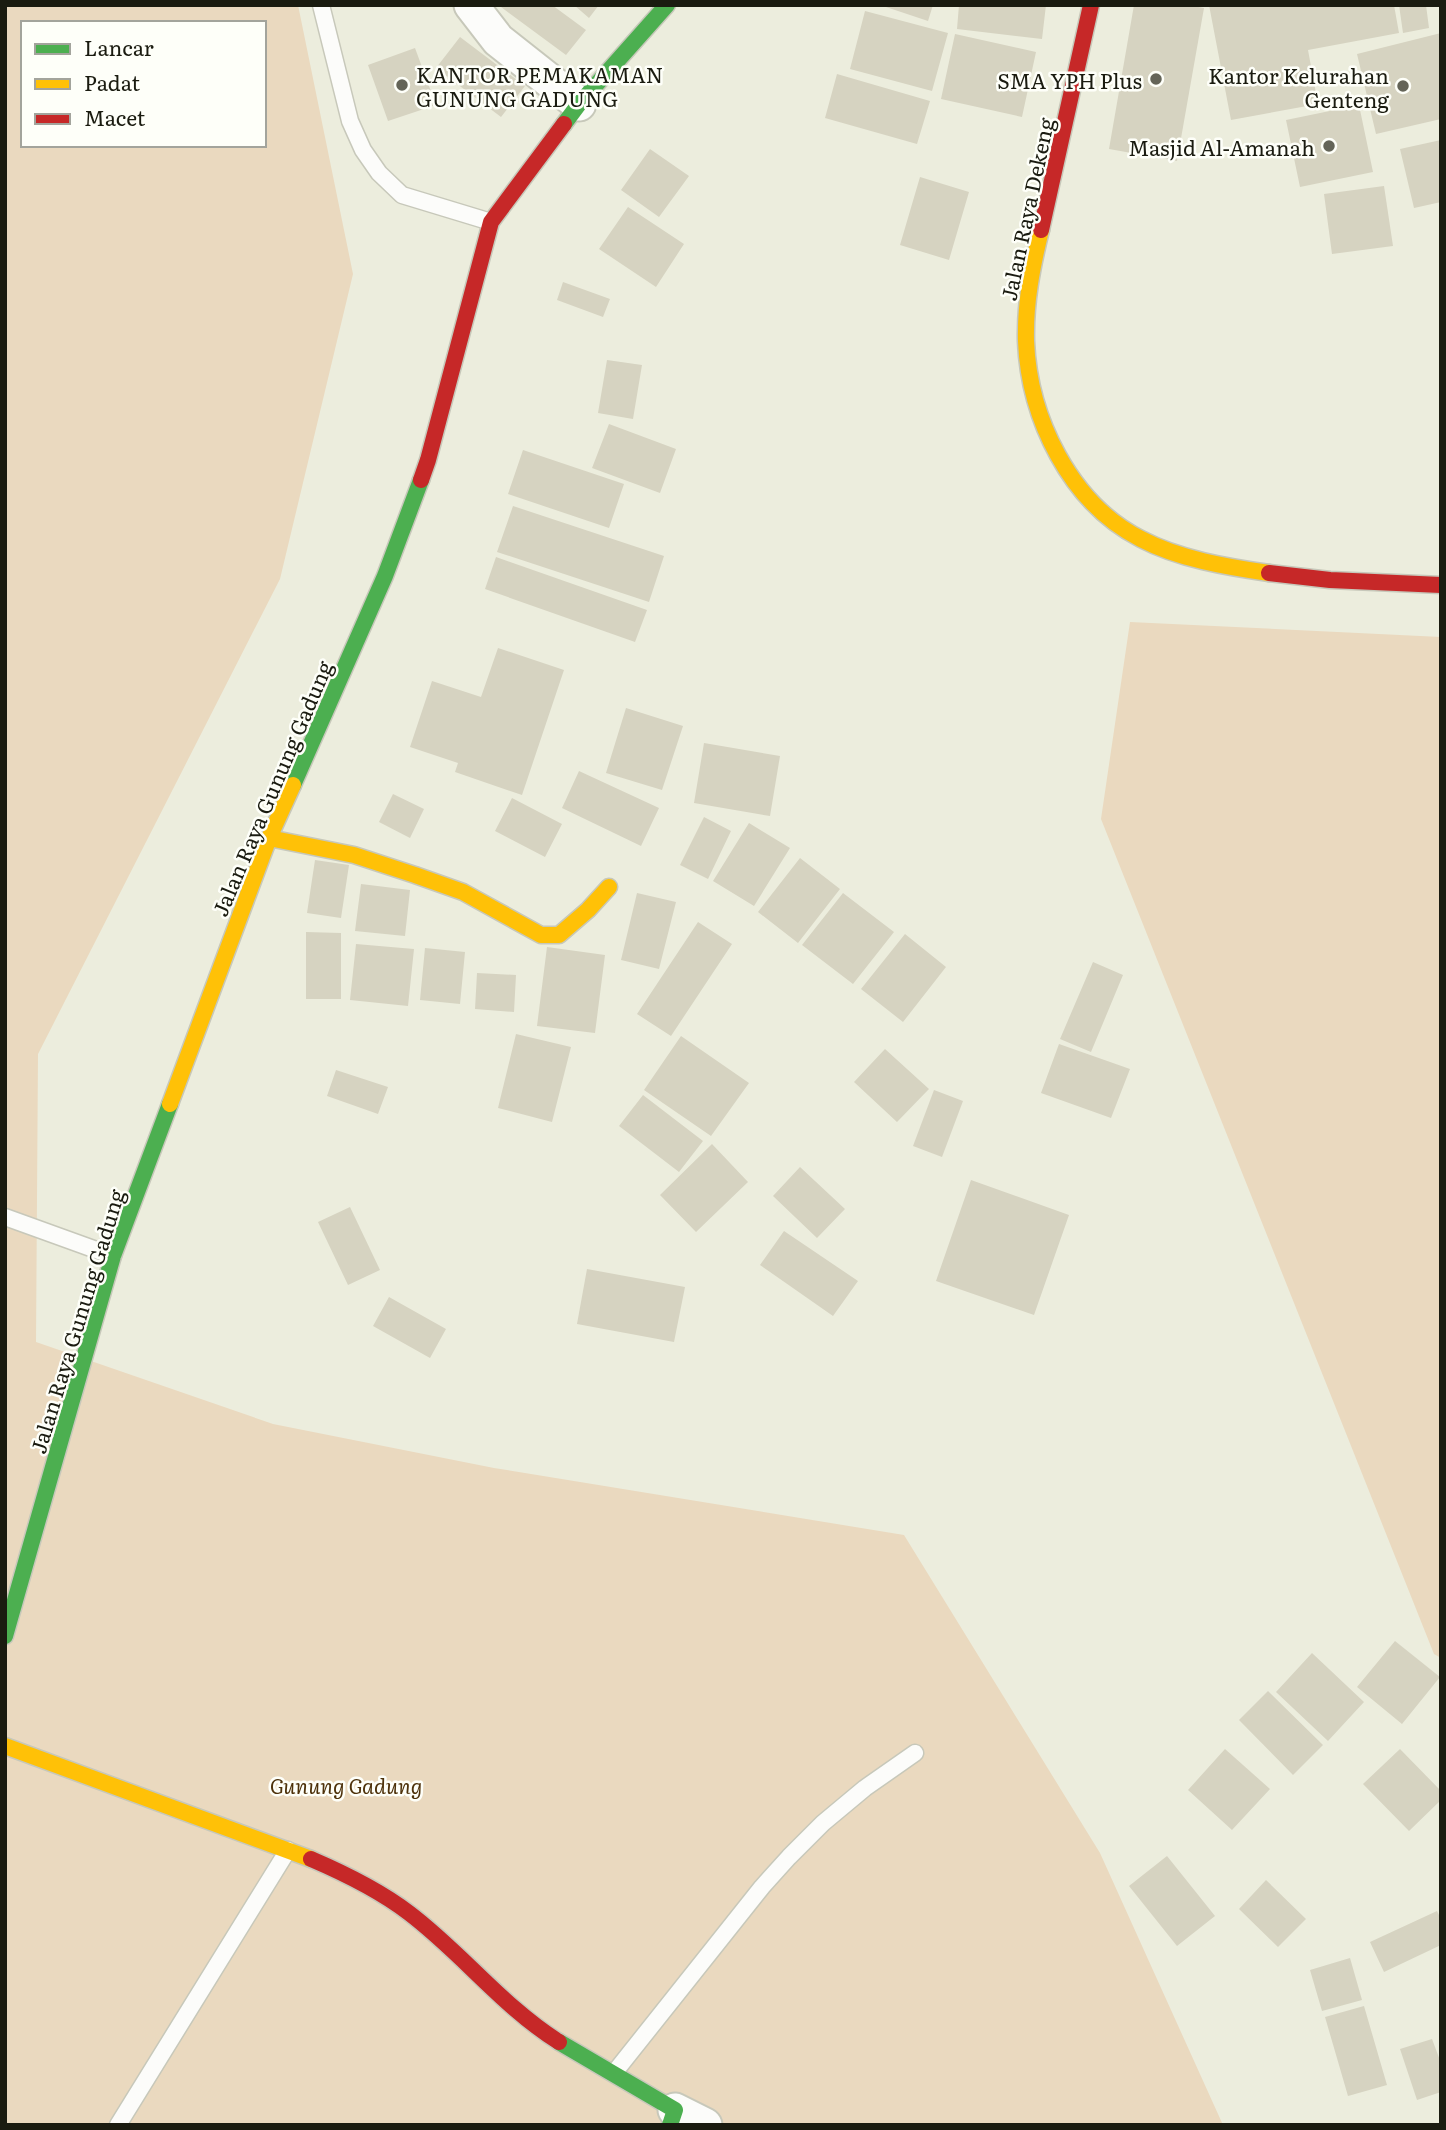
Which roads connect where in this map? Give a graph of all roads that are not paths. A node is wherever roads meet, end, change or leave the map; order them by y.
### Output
1 (321, 5) edge
2 (471, 5) edge
3 (667, 5) edge
4 (1091, 5) edge
5 (579, 104) junction
6 (491, 222) junction
7 (1441, 585) edge
8 (269, 838) junction
9 (608, 887) dead end
10 (5, 1217) edge
11 (113, 1256) junction
12 (5, 1636) edge
13 (5, 1746) edge
14 (915, 1753) dead end
15 (288, 1850) junction
16 (614, 2073) junction
17 (672, 2117) edge
18 (118, 2125) edge
19 (705, 2125) edge

1 - 6 lane
2 - 5 street
3 - 5 street, Jalan Raya Gunung Gadung
4 - 7 street, Jalan Raya Dekeng
5 - 6 street, Jalan Raya Gunung Gadung
6 - 8 street, Jalan Raya Gunung Gadung
8 - 9 street
8 - 11 street, Jalan Raya Gunung Gadung
10 - 11 lane
11 - 12 street, Jalan Raya Gunung Gadung
13 - 15 street
14 - 16 lane
15 - 16 street
15 - 18 lane
16 - 17 street
17 - 19 street

